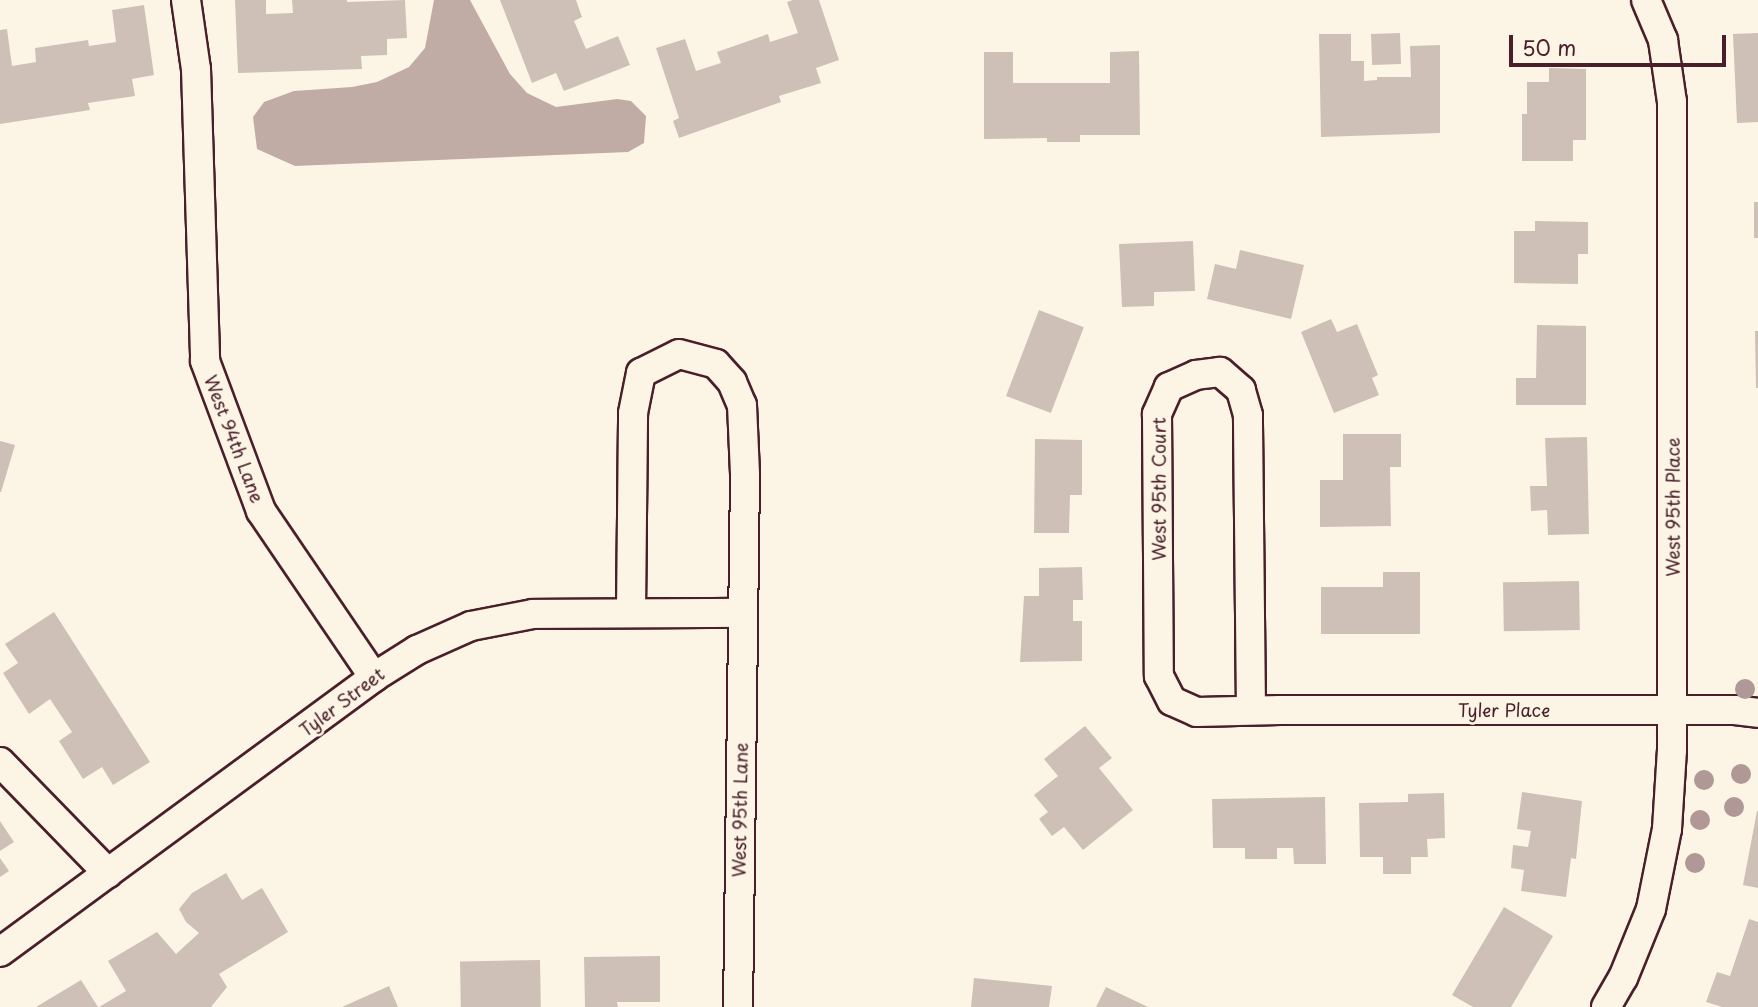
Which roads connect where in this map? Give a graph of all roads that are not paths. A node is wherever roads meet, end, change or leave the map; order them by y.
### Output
1 (186, 0) edge
2 (1646, 0) edge
3 (631, 612) junction
4 (743, 613) junction
5 (374, 677) junction
6 (1251, 710) junction
7 (1673, 710) junction
8 (1758, 713) edge
9 (0, 762) edge
10 (108, 873) junction
11 (0, 952) edge
12 (738, 1007) edge
13 (1606, 1007) edge

1 - 5 street, West 94th Lane
2 - 7 street, West 95th Place
3 - 4 street, Tyler Street
3 - 4 street, West 95th Lane
3 - 5 street, Tyler Street
4 - 12 street, West 95th Lane
5 - 10 street, Tyler Street
6 - 6 street, West 95th Court
6 - 7 street, Tyler Place
7 - 8 street, Tyler Place
7 - 13 street, West 95th Place
9 - 10 street
10 - 11 street, Tyler Street

